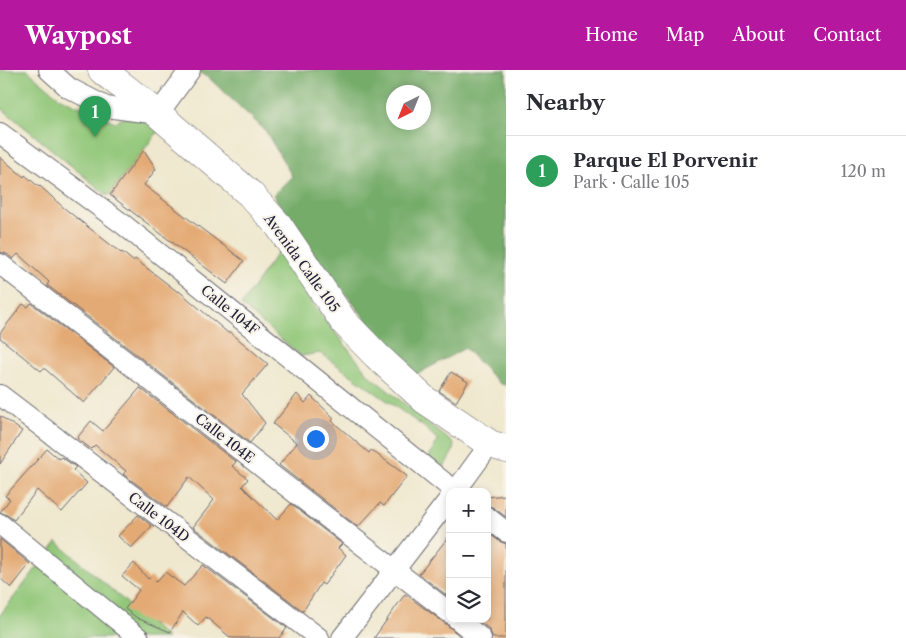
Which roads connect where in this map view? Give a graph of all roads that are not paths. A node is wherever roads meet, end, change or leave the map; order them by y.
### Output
1 (49, 70) edge
2 (102, 70) edge
3 (190, 70) edge
4 (158, 114) junction
5 (0, 133) edge
6 (0, 264) edge
7 (0, 395) edge
8 (498, 447) edge
9 (448, 488) edge
10 (459, 488) edge
11 (446, 503) edge
12 (491, 520) edge
13 (0, 524) edge
14 (506, 532) edge
15 (394, 569) junction
16 (446, 610) edge
17 (462, 623) edge
18 (139, 638) edge
19 (319, 638) edge
20 (342, 638) edge
21 (481, 638) edge

1 - 4 street
2 - 4 main road, Avenida Calle 105
3 - 4 street
4 - 8 main road, Avenida Calle 105
5 - 9 street, Calle 104F
6 - 15 street, Calle 104E
7 - 19 street, Calle 104D
8 - 10 street
11 - 15 street
12 - 14 street
13 - 18 street
15 - 16 street, Calle 104E
15 - 20 street
17 - 21 street

